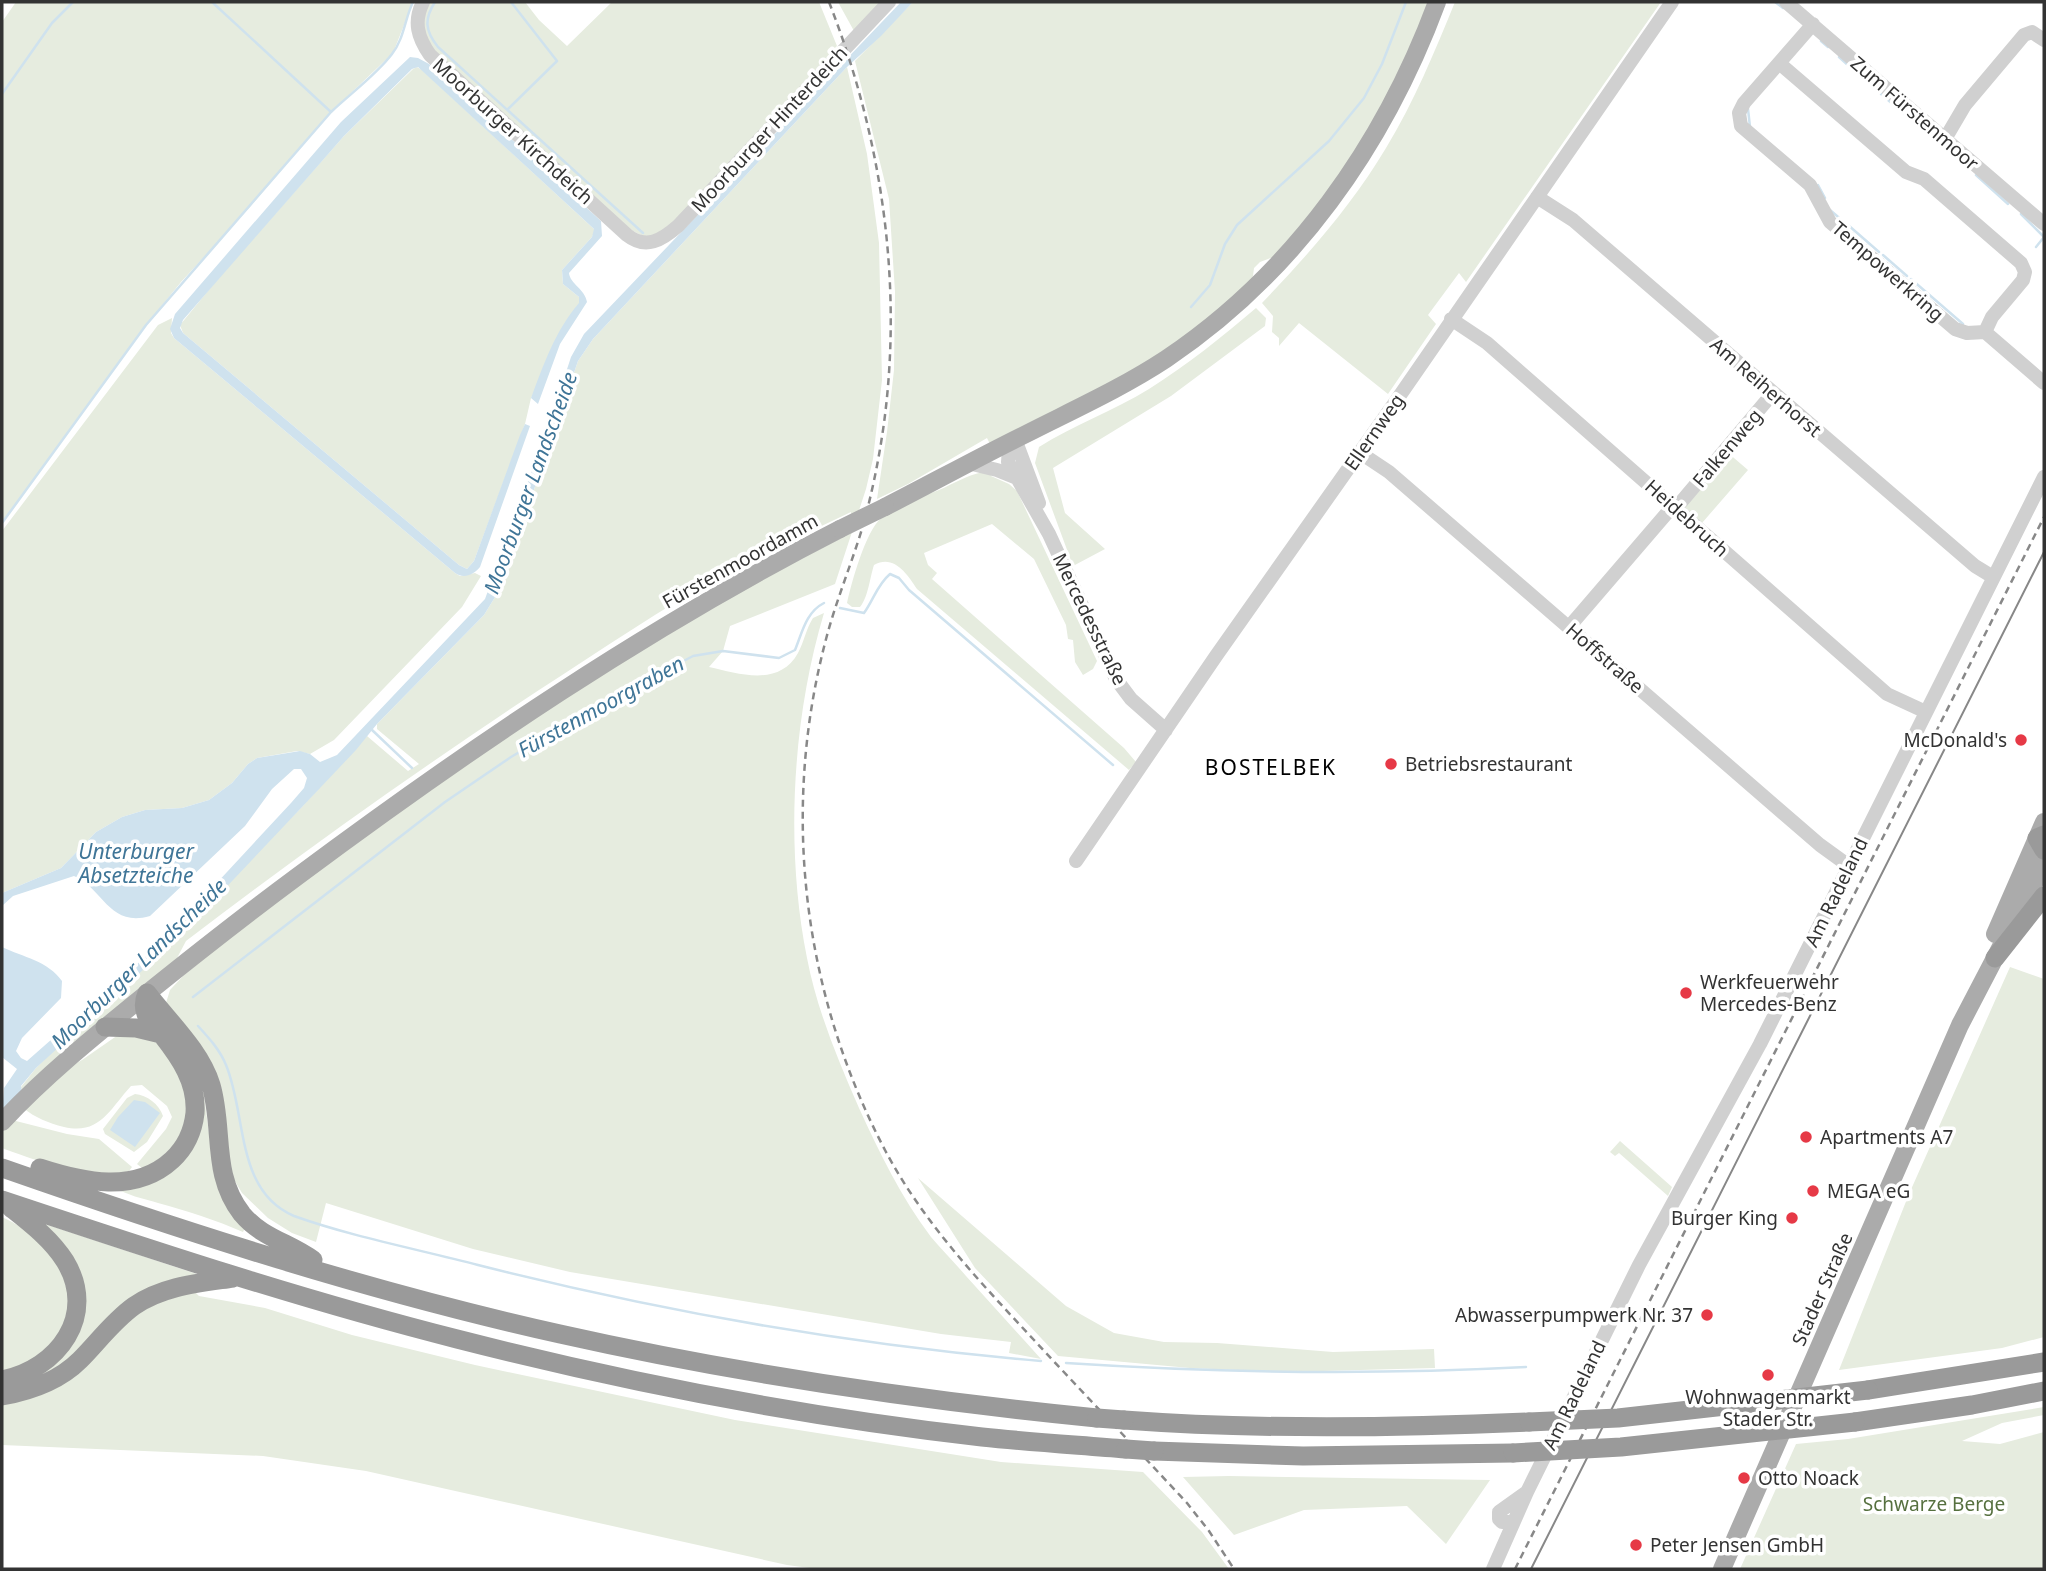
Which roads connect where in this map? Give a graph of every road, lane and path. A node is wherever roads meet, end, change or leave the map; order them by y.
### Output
1 (423, 2) edge
2 (889, 2) edge
3 (1437, 2) edge
4 (1672, 2) edge
5 (1786, 2) edge
6 (1813, 24) junction
7 (2044, 40) edge
8 (1779, 63) junction
9 (1945, 139) junction
10 (1538, 197) junction
11 (2044, 224) edge
12 (642, 243) joint
13 (1451, 319) junction
14 (1985, 332) junction
15 (2044, 383) edge
16 (1773, 393) junction
17 (1015, 439) junction
18 (1359, 453) junction
19 (968, 463) junction
20 (2044, 477) edge
21 (1018, 478) junction
22 (1675, 507) junction
23 (1049, 534) junction
24 (1993, 577) junction
25 (1569, 628) junction
26 (1926, 712) junction
27 (1166, 730) junction
28 (2043, 837) edge
29 (1076, 861) dead end
30 (2044, 864) edge
31 (1849, 866) junction
32 (2044, 896) edge
33 (1995, 958) junction
34 (147, 993) junction
35 (1960, 1025) junction
36 (105, 1027) junction
37 (161, 1034) junction
38 (2, 1122) edge
39 (2, 1161) edge
40 (2, 1168) edge
41 (2, 1200) edge
42 (330, 1274) junction
43 (237, 1278) junction
44 (2044, 1353) edge
45 (2044, 1362) edge
46 (1985, 1372) junction
47 (2, 1380) edge
48 (2044, 1391) edge
49 (2, 1396) edge
50 (1493, 1569) edge
51 (1722, 1569) edge

1 - 12 street, Moorburger Kirchdeich
2 - 12 street, Moorburger Hinterdeich
3 - 17 main road, Fürstenmoordamm
4 - 10 street, Ellernweg
5 - 6 street, Zum Fürstenmoor
6 - 8 street, Tempowerkring
6 - 9 street, Zum Fürstenmoor
7 - 9 street
8 - 14 street
8 - 14 street, Tempowerkring
9 - 11 street, Zum Fürstenmoor
10 - 13 street, Ellernweg
10 - 16 street, Am Reiherhorst
13 - 18 street, Ellernweg
13 - 22 street, Heidebruch
14 - 15 street
16 - 22 street, Falkenweg
16 - 24 street, Am Reiherhorst
17 - 19 main road, Fürstenmoordamm
17 - 21 street, Mercedesstraße
17 - 23 street, Mercedesstraße
18 - 25 street, Hoffstraße
18 - 27 street, Ellernweg
19 - 21 street
19 - 34 main road, Fürstenmoordamm, bridge
20 - 24 street, Am Radeland
21 - 23 street, Mercedesstraße
22 - 25 street, Falkenweg
22 - 26 street, Heidebruch
23 - 27 street, Mercedesstraße
24 - 26 street, Am Radeland
25 - 31 street, Hoffstraße
26 - 31 street, Am Radeland
27 - 29 street, Ellernweg
28 - 35 main road, Stader Straße
30 - 33 main road, Stader Straße
31 - 50 street, Am Radeland
32 - 33 highway
33 - 35 main road, Stader Straße
34 - 36 main road, Fürstenmoordamm
34 - 37 highway
34 - 42 highway
35 - 51 main road, Stader Straße
36 - 37 highway
36 - 38 main road, Fürstenmoordamm
37 - 39 highway
40 - 42 highway
41 - 43 highway
41 - 47 highway
42 - 46 highway, bridge
43 - 48 highway, bridge
43 - 49 highway
44 - 46 highway
45 - 46 highway

